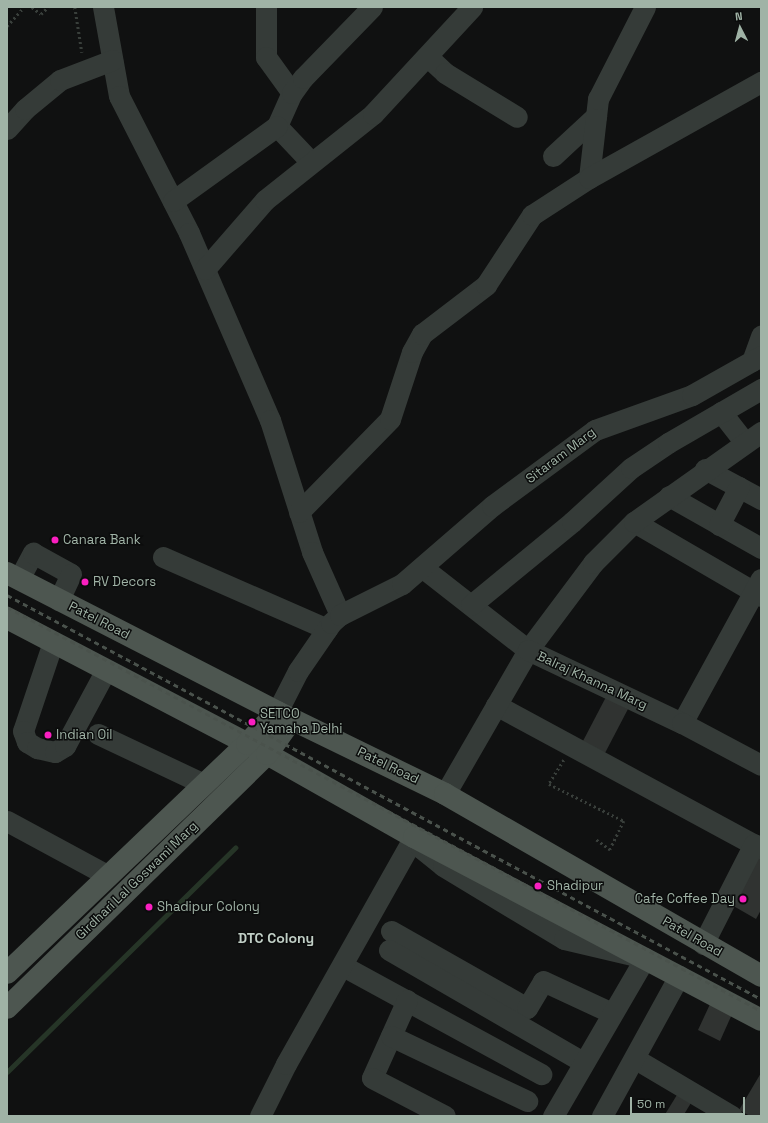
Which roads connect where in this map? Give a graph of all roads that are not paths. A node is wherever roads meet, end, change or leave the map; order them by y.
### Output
1 (103, 7) edge
2 (266, 7) edge
3 (372, 7) edge
4 (472, 7) edge
5 (645, 7) edge
6 (428, 57) junction
7 (112, 60) junction
8 (761, 82) edge
9 (292, 93) junction
10 (517, 116) dead end
11 (596, 116) junction
12 (277, 126) junction
13 (7, 129) edge
14 (553, 156) dead end
15 (311, 162) junction
16 (589, 178) junction
17 (173, 201) junction
18 (205, 269) junction
19 (761, 336) edge
20 (757, 358) edge
21 (761, 389) edge
22 (722, 412) junction
23 (753, 438) edge
24 (705, 470) junction
25 (739, 487) junction
26 (669, 496) junction
27 (761, 499) edge
28 (299, 512) junction
29 (634, 522) junction
30 (719, 525) junction
31 (761, 548) edge
32 (162, 556) dead end
33 (423, 568) junction
34 (13, 576) edge
35 (759, 589) edge
36 (59, 600) junction
37 (471, 605) junction
38 (7, 618) edge
39 (334, 622) junction
40 (53, 642) junction
41 (528, 650) junction
42 (106, 670) junction
43 (496, 705) junction
44 (284, 716) junction
45 (682, 723) junction
46 (98, 734) dead end
47 (247, 744) junction
48 (267, 754) junction
49 (761, 765) edge
50 (204, 784) junction
51 (445, 794) junction
52 (7, 821) edge
53 (414, 837) junction
54 (758, 846) edge
55 (107, 875) junction
56 (703, 944) junction
57 (645, 958) junction
58 (343, 966) junction
59 (7, 973) edge
60 (761, 976) edge
61 (685, 979) junction
62 (406, 1000) junction
63 (7, 1008) edge
64 (612, 1013) junction
65 (761, 1020) edge
66 (391, 1036) junction
67 (583, 1062) junction
68 (644, 1064) junction
69 (542, 1074) dead end
70 (527, 1101) dead end
71 (260, 1116) edge
72 (445, 1116) edge
73 (553, 1116) edge
74 (602, 1116) edge
75 (615, 1116) edge
76 (732, 1116) edge

1 - 7 street
2 - 9 street
3 - 9 street
4 - 6 street
5 - 11 street
6 - 10 street
6 - 15 street
7 - 13 street
7 - 17 street
8 - 16 street
9 - 12 street
11 - 14 street
11 - 16 street
12 - 15 street
12 - 17 street
15 - 18 street
16 - 28 street
17 - 18 street
18 - 28 street
19 - 20 street
20 - 33 street, Sitaram Marg
21 - 22 street
22 - 23 street
22 - 37 street
23 - 24 street
24 - 25 street
24 - 26 street
25 - 27 street
25 - 30 street
26 - 29 street
26 - 30 street
28 - 39 street
29 - 35 street
29 - 41 street
30 - 31 street
32 - 39 street
33 - 37 street
33 - 39 street, Sitaram Marg
34 - 36 main road, Patel Road
34 - 36 street
35 - 45 street
36 - 44 main road, Patel Road
37 - 41 street
38 - 40 main road
39 - 44 street
40 - 42 main road
40 - 42 street
41 - 43 street, Balraj Khanna Marg
41 - 45 street, Balraj Khanna Marg
42 - 47 main road
43 - 51 street, Balraj Khanna Marg
43 - 54 street
44 - 47 main road, Girdhari Lal Goswami Marg
44 - 48 main road, Girdhari Lal Goswami Marg
44 - 51 main road, Patel Road
45 - 49 street, Balraj Khanna Marg
46 - 50 street
47 - 48 main road
47 - 50 main road, Girdhari Lal Goswami Marg
48 - 53 main road
48 - 63 main road, Girdhari Lal Goswami Marg
50 - 55 main road, Girdhari Lal Goswami Marg
51 - 56 main road, Patel Road
52 - 55 street
53 - 57 main road
53 - 58 street
54 - 56 street
55 - 59 main road, Girdhari Lal Goswami Marg
56 - 60 main road, Patel Road
57 - 61 main road
57 - 64 street
58 - 62 street
58 - 71 street
61 - 65 main road
61 - 68 street
61 - 74 street
62 - 66 street
62 - 69 street
64 - 67 street
64 - 67 street
66 - 70 street
66 - 72 street
67 - 73 street
68 - 75 street
68 - 76 street

